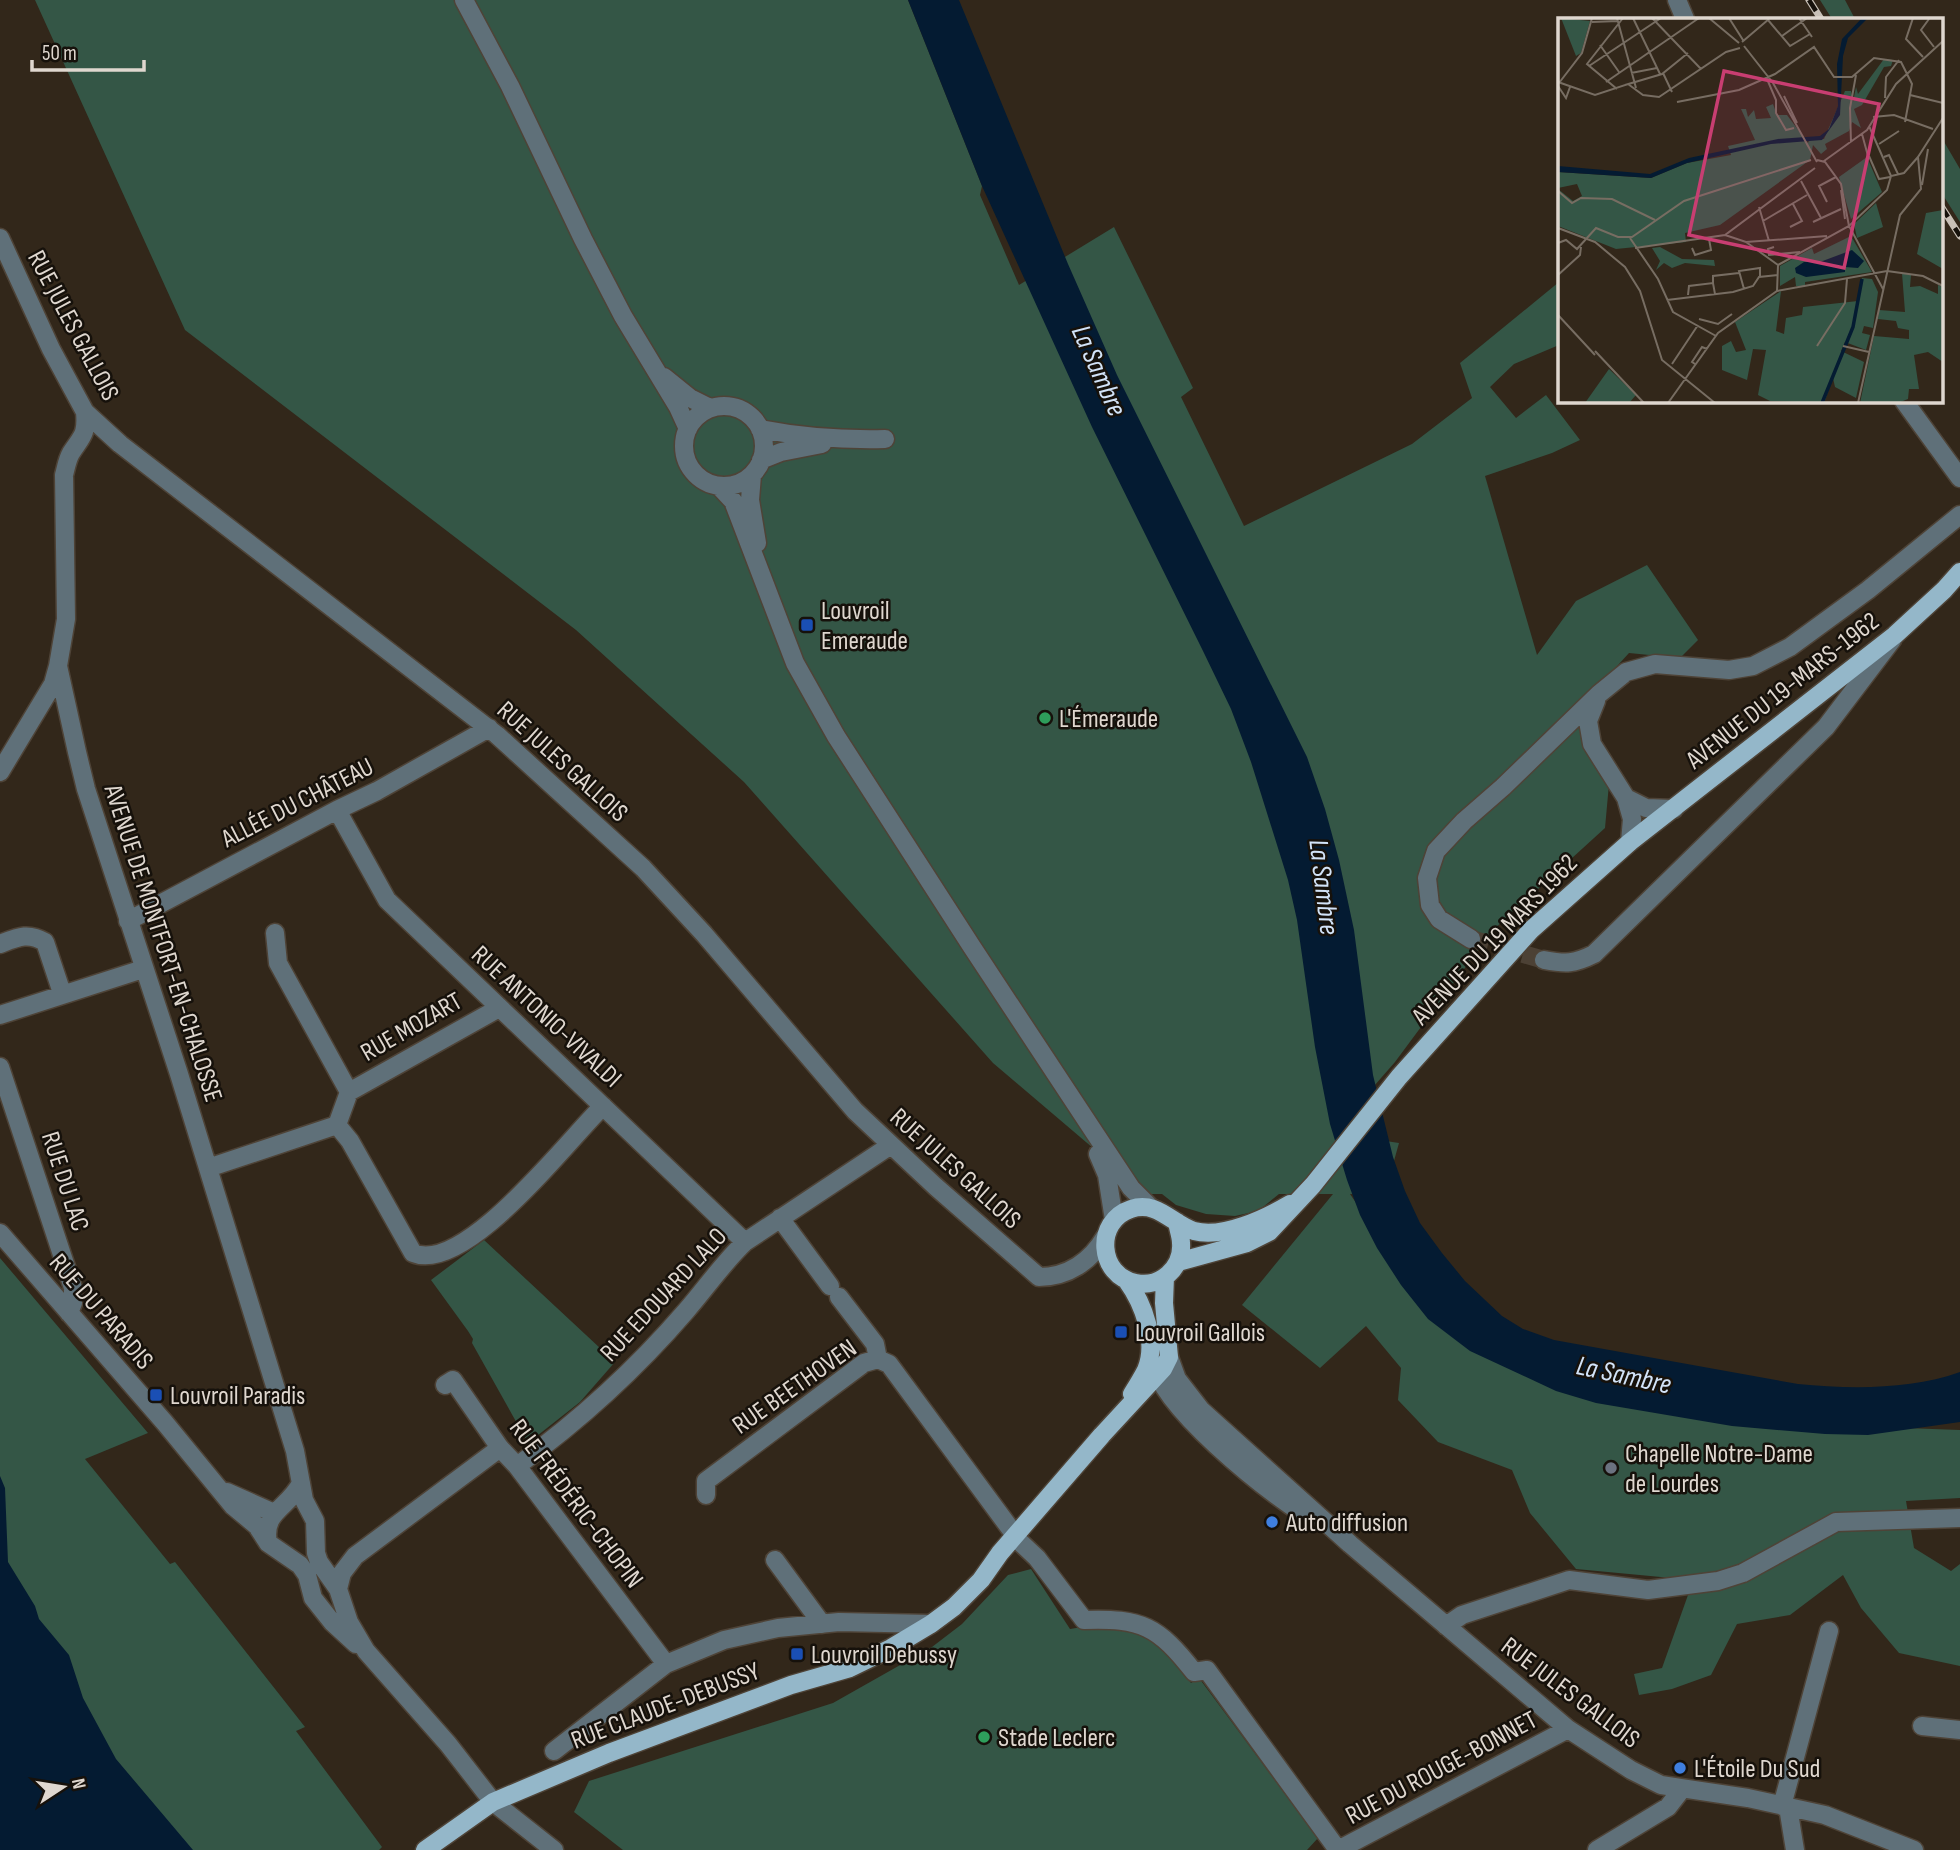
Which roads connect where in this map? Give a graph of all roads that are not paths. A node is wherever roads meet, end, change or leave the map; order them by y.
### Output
1 (464, 0) edge
2 (1677, 0) edge
3 (1685, 18) edge
4 (0, 238) edge
5 (653, 368) junction
6 (1905, 402) edge
7 (710, 408) junction
8 (85, 412) junction
9 (688, 429) junction
10 (760, 429) junction
11 (885, 439) dead end
12 (852, 440) junction
13 (757, 467) junction
14 (1960, 478) edge
15 (719, 486) junction
16 (1960, 515) edge
17 (761, 570) junction
18 (1960, 572) edge
19 (1895, 635) junction
20 (58, 666) junction
21 (1599, 694) junction
22 (489, 728) junction
23 (0, 772) edge
24 (1626, 798) junction
25 (1674, 809) junction
26 (337, 810) junction
27 (1630, 842) junction
28 (128, 921) junction
29 (275, 933) dead end
30 (1471, 939) tunnel mouth
31 (0, 944) edge
32 (1544, 960) tunnel mouth
33 (143, 969) junction
34 (62, 993) junction
35 (499, 1008) junction
36 (0, 1015) edge
37 (1040, 1051) junction
38 (0, 1067) edge
39 (349, 1092) junction
40 (603, 1106) junction
41 (337, 1125) junction
42 (891, 1145) junction
43 (208, 1168) junction
44 (1300, 1199) junction
45 (1150, 1207) junction
46 (780, 1218) junction
47 (1114, 1220) junction
48 (1177, 1222) junction
49 (0, 1233) edge
50 (1105, 1237) junction
51 (745, 1242) junction
52 (1178, 1262) junction
53 (1111, 1266) junction
54 (1070, 1270) junction
55 (1165, 1278) junction
56 (1127, 1281) junction
57 (69, 1313) junction
58 (1150, 1349) junction
59 (1169, 1357) junction
60 (878, 1359) junction
61 (1158, 1377) junction
62 (445, 1385) dead end
63 (1111, 1425) junction
64 (500, 1448) junction
65 (1224, 1451) junction
66 (517, 1466) junction
67 (301, 1483) junction
68 (218, 1488) junction
69 (706, 1495) dead end
70 (1303, 1502) junction
71 (279, 1509) junction
72 (310, 1514) junction
73 (1960, 1518) edge
74 (1016, 1536) junction
75 (268, 1543) junction
76 (1350, 1544) junction
77 (316, 1545) junction
78 (355, 1556) junction
79 (775, 1560) dead end
80 (340, 1595) junction
81 (323, 1609) junction
82 (822, 1624) junction
83 (931, 1624) junction
84 (1446, 1626) junction
85 (1829, 1630) dead end
86 (366, 1651) junction
87 (666, 1664) junction
88 (1922, 1726) dead end
89 (1568, 1729) junction
90 (1960, 1730) edge
91 (554, 1751) dead end
92 (1682, 1789) junction
93 (493, 1802) junction
94 (1785, 1807) junction
95 (425, 1850) edge
96 (554, 1850) edge
97 (1338, 1850) edge
98 (1597, 1850) edge
99 (1795, 1850) edge
100 (1914, 1850) edge

1 - 5 street
2 - 3 street
4 - 8 street, RUE JULES GALLOIS
5 - 7 street
5 - 9 street
6 - 14 street
7 - 9 street
7 - 10 street
8 - 20 street, AVENUE DE MONTFORT-EN-CHALOSSE
8 - 22 street, RUE JULES GALLOIS
9 - 15 street
10 - 12 street
10 - 13 street
11 - 12 street
12 - 13 street
13 - 15 street
13 - 17 street
15 - 17 street
16 - 21 street
17 - 37 street
18 - 19 main road, AVENUE DU 19-MARS-1962
19 - 25 main road, AVENUE DU 19-MARS-1962
19 - 32 street
20 - 23 street
20 - 28 street, AVENUE DE MONTFORT-EN-CHALOSSE
21 - 24 street
21 - 30 street
22 - 26 street, ALLÉE DU CHÂTEAU
22 - 42 street, RUE JULES GALLOIS
24 - 25 street
24 - 27 street
25 - 27 main road, AVENUE DU 19-MARS-1962
26 - 28 street, ALLÉE DU CHÂTEAU
26 - 35 street, RUE ANTONIO-VIVALDI
27 - 44 main road, AVENUE DU 19 MARS 1962
28 - 33 street, AVENUE DE MONTFORT-EN-CHALOSSE
29 - 39 street
31 - 34 street
33 - 34 street
33 - 43 street, AVENUE DE MONTFORT-EN-CHALOSSE
34 - 36 street
35 - 39 street, RUE MOZART
35 - 40 street, RUE ANTONIO-VIVALDI
37 - 45 street
37 - 47 street
38 - 57 street, RUE DU LAC
39 - 41 street
40 - 41 street
40 - 51 street, RUE ANTONIO-VIVALDI
41 - 43 street
42 - 46 street, RUE EDOUARD LALO
42 - 54 street, RUE JULES GALLOIS
43 - 67 street, AVENUE DE MONTFORT-EN-CHALOSSE
44 - 48 main road
44 - 52 main road
45 - 47 main road
45 - 48 main road
46 - 51 street, RUE EDOUARD LALO
46 - 60 street
47 - 50 main road
48 - 52 main road
49 - 57 street, RUE DU PARADIS
50 - 53 main road
50 - 54 street, RUE JULES GALLOIS
51 - 66 street, RUE EDOUARD LALO
52 - 55 main road
53 - 54 street
53 - 56 main road
55 - 56 main road
55 - 59 main road, RUE JULES GALLOIS
56 - 58 main road, RUE JULES GALLOIS
57 - 68 street, RUE DU PARADIS
58 - 61 street, RUE JULES GALLOIS
58 - 63 main road
59 - 61 main road
59 - 70 street, RUE JULES GALLOIS
60 - 69 street, RUE BEETHOVEN
60 - 74 street, RUE BEETHOVEN
61 - 63 main road
61 - 65 street, RUE JULES GALLOIS
62 - 64 street, RUE FRÉDÉRIC-CHOPIN
63 - 74 main road, RUE CLAUDE-DEBUSSY
64 - 66 street, RUE FRÉDÉRIC-CHOPIN
64 - 78 street
65 - 70 street
65 - 76 street, RUE JULES GALLOIS
66 - 87 street, RUE FRÉDÉRIC-CHOPIN
67 - 71 street
67 - 72 street, AVENUE DE MONTFORT-EN-CHALOSSE
68 - 71 street, RUE DU PARADIS
68 - 75 street, RUE DU PARADIS
70 - 76 street, RUE JULES GALLOIS
71 - 72 street, RUE DU PARADIS
71 - 75 street
72 - 77 street, AVENUE DE MONTFORT-EN-CHALOSSE
73 - 84 street
74 - 83 main road, RUE CLAUDE-DEBUSSY
74 - 97 street, RUE DU ROUGE-BONNET
75 - 81 street, RUE DU PARADIS
76 - 84 street, RUE JULES GALLOIS
77 - 78 street
77 - 80 street, AVENUE DE MONTFORT-EN-CHALOSSE
78 - 80 street
79 - 82 street
80 - 81 street
80 - 86 street
81 - 86 street
82 - 83 street, RUE CLAUDE-DEBUSSY
82 - 87 street, RUE CLAUDE-DEBUSSY
83 - 93 main road, RUE CLAUDE-DEBUSSY
84 - 89 street, RUE JULES GALLOIS
85 - 94 street
86 - 93 street
87 - 91 street, RUE CLAUDE-DEBUSSY
88 - 90 street
89 - 92 street, RUE JULES GALLOIS
89 - 97 street, RUE DU ROUGE-BONNET
92 - 94 street, RUE JULES GALLOIS
92 - 98 street
93 - 95 main road, RUE CLAUDE-DEBUSSY
93 - 96 street
94 - 99 street
94 - 100 street, RUE JULES GALLOIS

